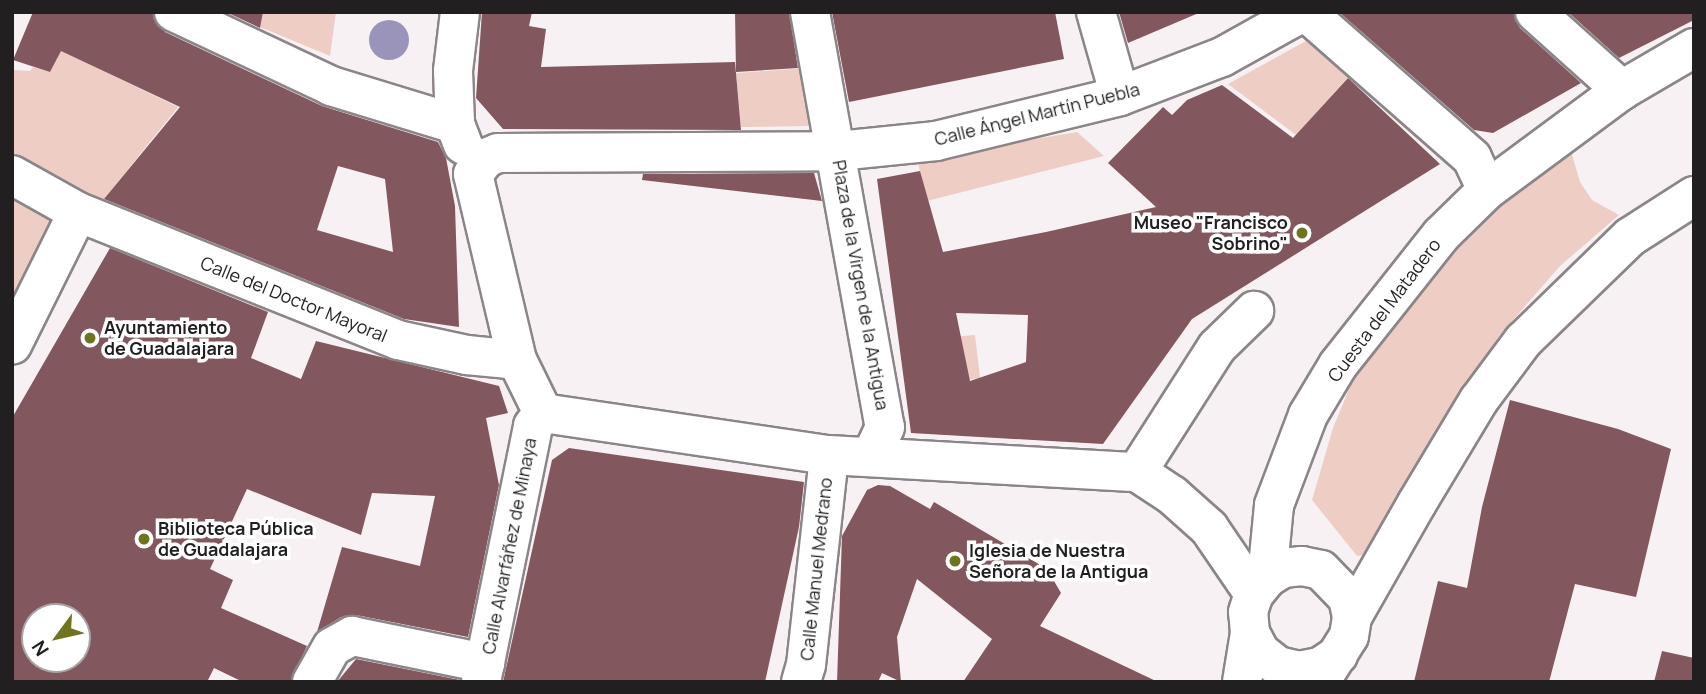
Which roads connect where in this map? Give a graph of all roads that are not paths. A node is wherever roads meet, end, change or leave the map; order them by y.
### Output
1 (174, 12) edge
2 (460, 12) edge
3 (810, 12) edge
4 (1096, 12) edge
5 (1305, 12) edge
6 (1535, 12) edge
7 (1694, 48) edge
8 (1622, 90) junction
9 (1120, 96) junction
10 (455, 124) junction
11 (838, 151) junction
12 (473, 174) junction
13 (12, 175) edge
14 (1487, 190) junction
15 (1694, 196) edge
16 (78, 212) junction
17 (1254, 311) dead end
18 (12, 345) edge
19 (517, 360) junction
20 (543, 413) junction
21 (829, 455) junction
22 (871, 457) junction
23 (1137, 472) junction
24 (1260, 586) junction
25 (1352, 617) junction
26 (1250, 634) junction
27 (1315, 672) edge
28 (483, 673) edge
29 (312, 682) edge
30 (801, 682) edge
31 (1242, 682) edge

1 - 10 street
2 - 10 street
3 - 11 street
4 - 9 street
5 - 9 street, Calle Ángel Martín Puebla
5 - 14 street
6 - 8 street
7 - 8 street, Cuesta del Matadero
8 - 14 street, Cuesta del Matadero
9 - 11 street, Calle Ángel Martín Puebla
10 - 12 street
11 - 12 street, Plaza de la Virgen de la Antigua
11 - 22 street, Plaza de la Virgen de la Antigua
12 - 19 street
13 - 16 street, Calle del Doctor Mayoral
14 - 24 street, Cuesta del Matadero
15 - 25 street
16 - 18 street
16 - 19 street, Calle del Doctor Mayoral
17 - 23 street
19 - 20 street
20 - 21 street
20 - 28 street, Calle Alvarfáñez de Minaya
21 - 22 street
21 - 30 street, Calle Manuel Medrano
22 - 23 street
23 - 24 street
24 - 25 street
24 - 26 street, Cuesta del Matadero
25 - 27 street
26 - 27 street
26 - 31 street, Cuesta del Matadero
28 - 29 street

